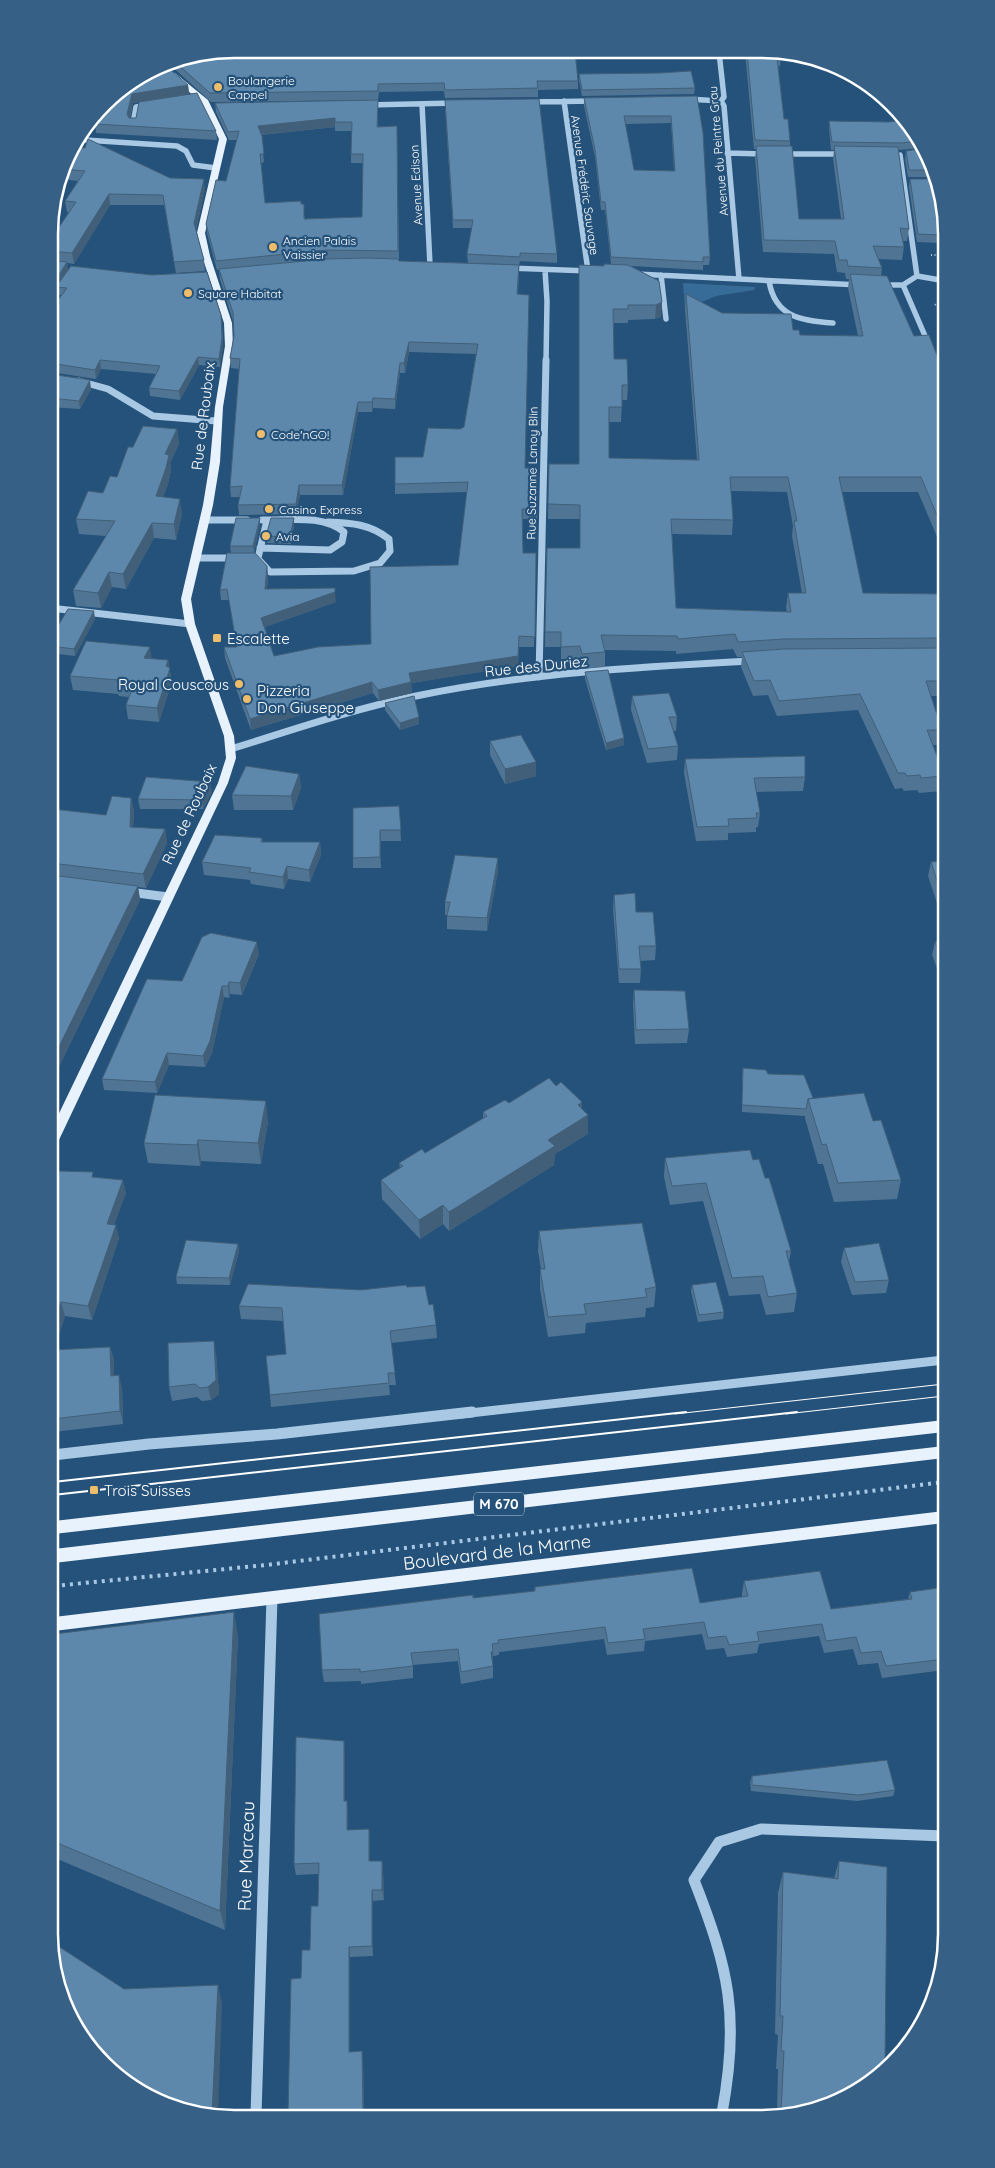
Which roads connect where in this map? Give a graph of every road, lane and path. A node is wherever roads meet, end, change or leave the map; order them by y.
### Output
1 (720, 58) edge
2 (169, 70) edge
3 (201, 97) junction
4 (192, 98) edge
5 (682, 99) edge
6 (603, 100) edge
7 (564, 101) junction
8 (721, 101) junction
9 (526, 102) edge
10 (460, 103) edge
11 (155, 104) edge
12 (422, 104) junction
13 (363, 105) edge
14 (133, 124) edge
15 (85, 140) dead end
16 (727, 153) junction
17 (851, 154) edge
18 (909, 154) edge
19 (890, 155) edge
20 (900, 155) junction
21 (216, 168) junction
22 (904, 182) junction
23 (914, 182) edge
24 (421, 265) edge
25 (430, 265) junction
26 (439, 265) edge
27 (503, 268) edge
28 (545, 270) junction
29 (588, 271) junction
30 (596, 271) edge
31 (632, 274) edge
32 (661, 275) junction
33 (917, 276) junction
34 (739, 279) junction
35 (938, 280) edge
36 (769, 281) junction
37 (864, 285) edge
38 (873, 285) edge
39 (903, 285) junction
40 (938, 303) edge
41 (935, 305) dead end
42 (666, 319) dead end
43 (833, 322) dead end
44 (933, 354) edge
45 (74, 380) edge
46 (217, 421) junction
47 (204, 520) junction
48 (267, 520) junction
49 (328, 522) junction
50 (260, 548) junction
51 (195, 558) junction
52 (258, 558) junction
53 (58, 609) edge
54 (190, 624) junction
55 (756, 660) edge
56 (539, 677) junction
57 (231, 749) junction
58 (120, 891) edge
59 (168, 897) junction
60 (58, 1129) edge
61 (937, 1361) edge
62 (937, 1427) edge
63 (937, 1453) edge
64 (58, 1454) edge
65 (937, 1483) edge
66 (937, 1518) edge
67 (58, 1528) edge
68 (58, 1556) edge
69 (58, 1586) edge
70 (272, 1598) junction
71 (58, 1624) edge
72 (937, 1836) edge
73 (256, 2110) edge
74 (722, 2110) edge

1 - 8 street, Avenue du Peintre Grau
2 - 3 main road, Rue de Roubaix
3 - 4 street
3 - 21 main road, Rue de Roubaix
5 - 8 street
6 - 7 street
7 - 9 street
7 - 29 street, Avenue Frédéric Sauvage
8 - 16 street, Avenue du Peintre Grau
10 - 12 street
11 - 14 street
12 - 13 street
12 - 25 street, Avenue Edison
15 - 21 street
16 - 17 street
16 - 34 street, Avenue du Peintre Grau
18 - 20 street
19 - 20 street
20 - 22 street
21 - 46 main road, Rue de Roubaix
22 - 23 street
22 - 33 street
24 - 25 street
25 - 26 street
27 - 28 street
28 - 29 street
28 - 56 street, Rue Suzanne Lanoy Blin
29 - 30 street
31 - 32 street
32 - 34 street
32 - 42 street
33 - 35 street
33 - 39 street
34 - 36 street
36 - 37 street
36 - 43 street
38 - 39 street
39 - 44 street
40 - 41 path
45 - 46 street
46 - 47 main road, Rue de Roubaix
47 - 48 street
47 - 51 main road, Rue de Roubaix
48 - 49 street
48 - 50 street
49 - 50 street
49 - 52 street
50 - 52 street
51 - 52 street
51 - 54 main road, Rue de Roubaix
53 - 54 street
54 - 57 main road, Rue de Roubaix
55 - 56 street, Rue des Duriez
56 - 57 street, Rue des Duriez
57 - 59 main road, Rue de Roubaix
58 - 59 street
59 - 60 main road, Rue de Roubaix
61 - 64 street
62 - 67 main road, M 670
63 - 68 main road, M 670
65 - 69 path
66 - 70 main road, Boulevard de la Marne
70 - 71 main road, Boulevard de la Marne
70 - 73 street, Rue Marceau
72 - 74 street

